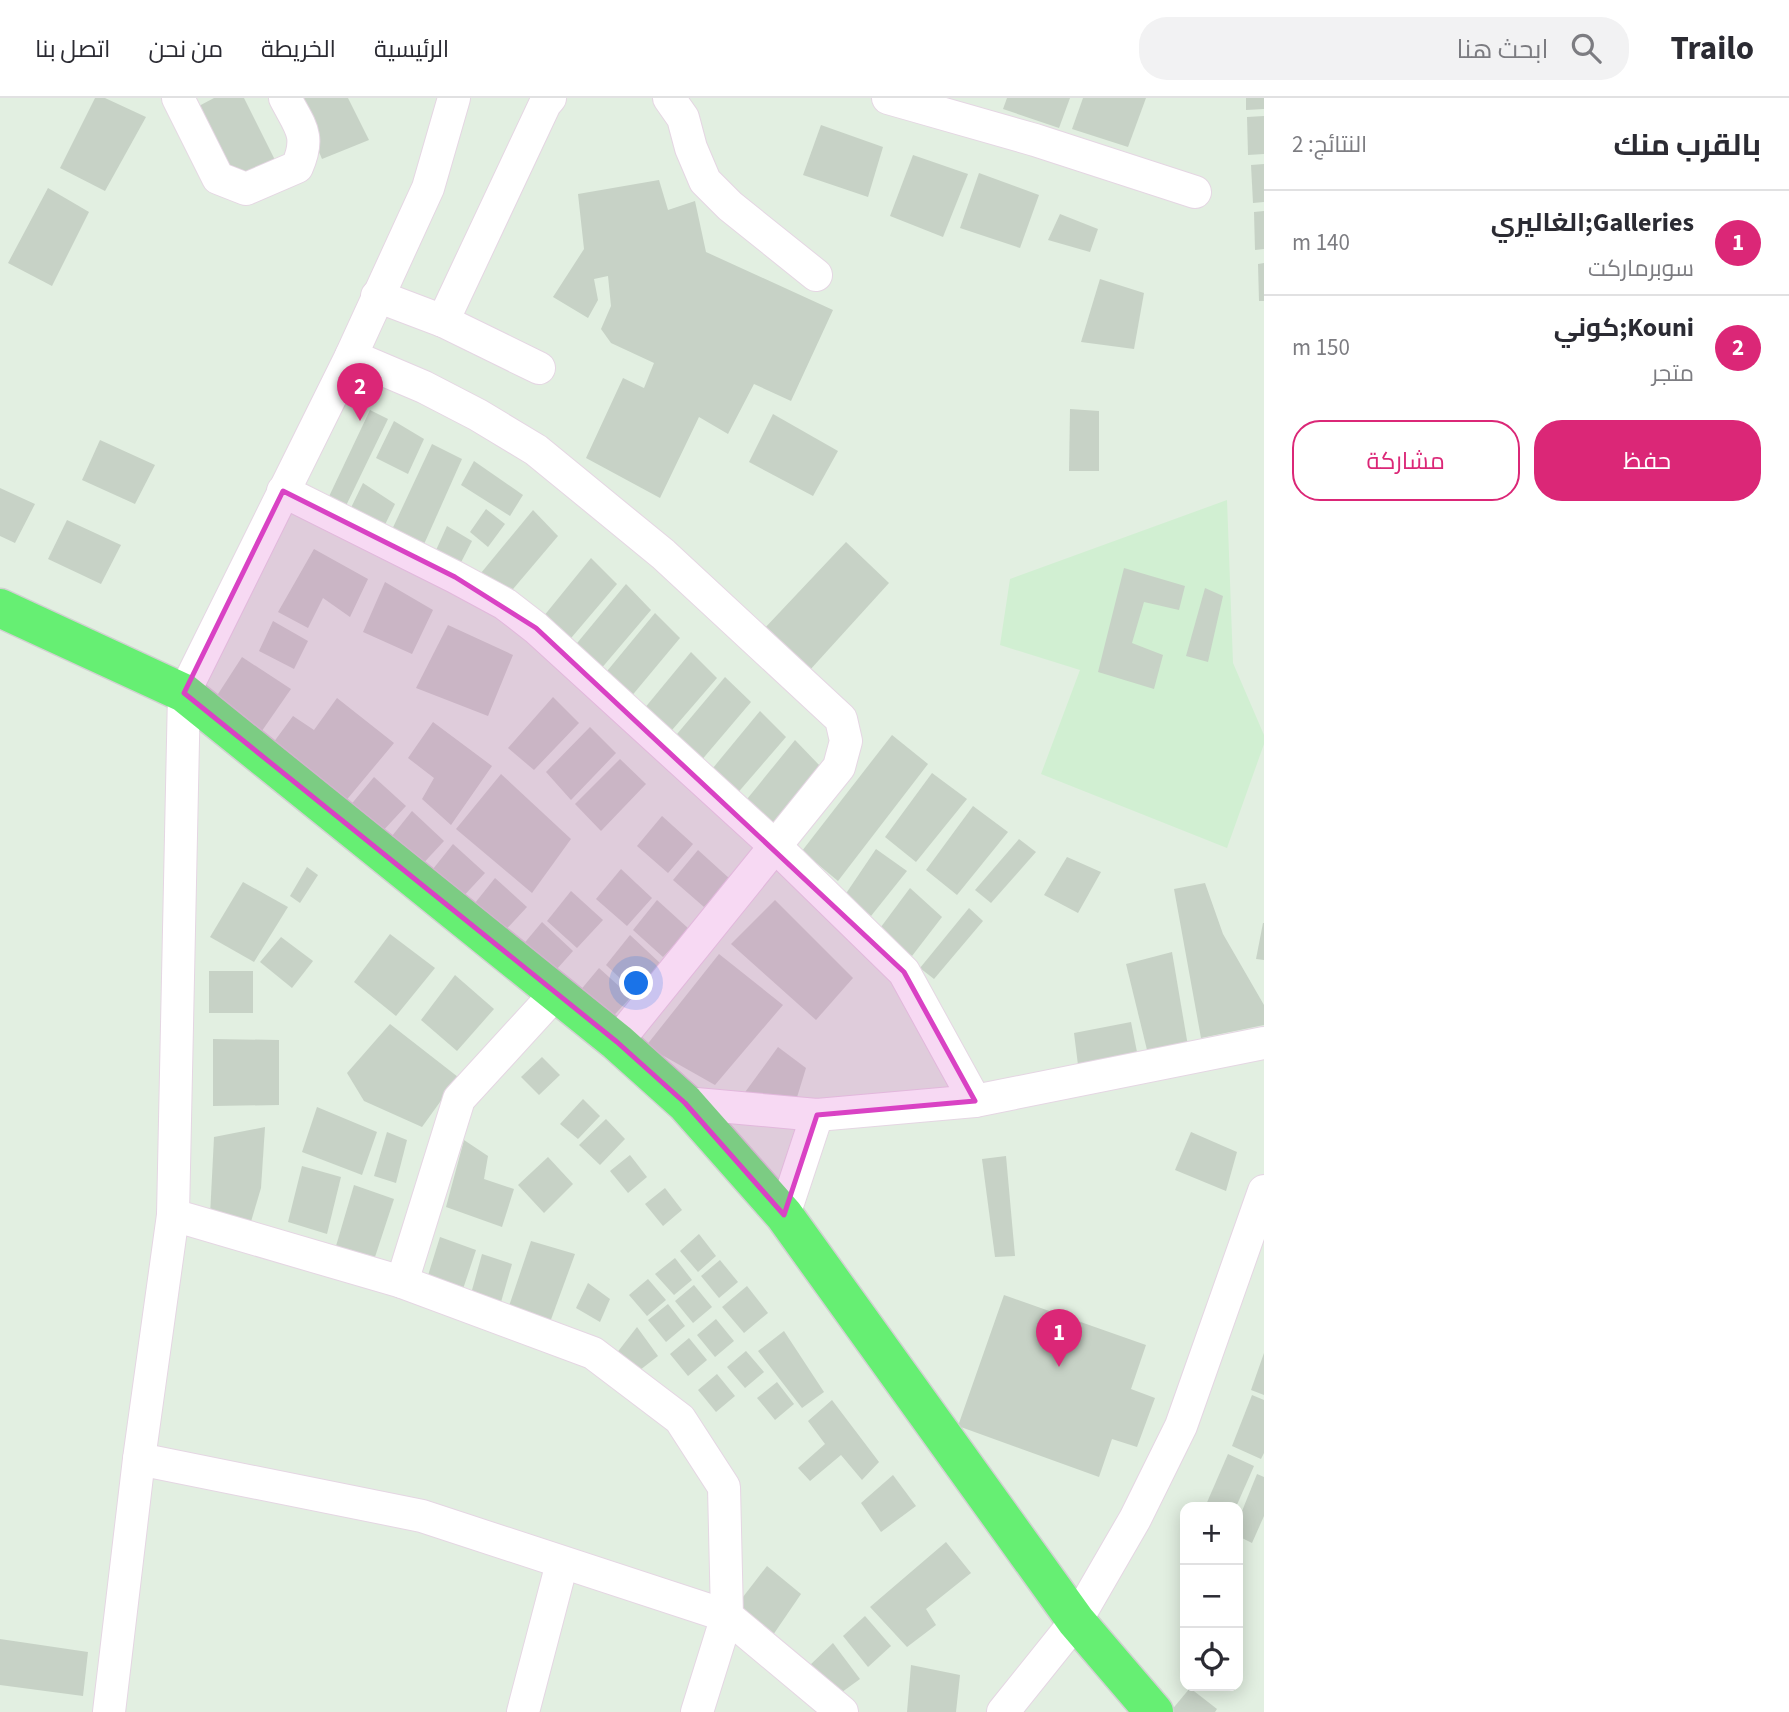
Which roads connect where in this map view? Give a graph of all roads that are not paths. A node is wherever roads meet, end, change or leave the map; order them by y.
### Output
1 (178, 98) edge
2 (285, 98) edge
3 (454, 98) edge
4 (550, 98) edge
5 (669, 98) edge
6 (888, 98) edge
7 (1195, 192) dead end
8 (816, 275) dead end
9 (377, 296) junction
10 (443, 321) junction
11 (351, 355) junction
12 (539, 368) dead end
13 (283, 491) junction
14 (0, 608) edge
15 (184, 693) junction
16 (776, 847) junction
17 (556, 993) junction
18 (617, 1042) junction
19 (1264, 1044) edge
20 (975, 1101) junction
21 (685, 1103) junction
22 (817, 1115) junction
23 (1264, 1191) edge
24 (173, 1215) junction
25 (784, 1215) junction
26 (1256, 1241) edge
27 (402, 1282) junction
28 (139, 1459) junction
29 (562, 1563) junction
30 (727, 1616) junction
31 (1076, 1621) junction
32 (108, 1712) edge
33 (523, 1712) edge
34 (697, 1712) edge
35 (842, 1712) edge
36 (1003, 1712) edge
37 (1154, 1712) edge

1 - 2 street
3 - 9 street
4 - 10 street
5 - 8 street
6 - 7 street
9 - 10 street
9 - 11 street
10 - 12 street
11 - 13 street
11 - 16 street
13 - 15 street
13 - 16 street
14 - 15 main road
15 - 17 main road
15 - 24 street
16 - 18 street
16 - 20 street
17 - 18 main road
17 - 27 street
18 - 21 main road
19 - 20 street
20 - 22 street
21 - 22 street
21 - 25 main road
22 - 25 street
23 - 26 street
24 - 27 street
24 - 28 street
25 - 31 main road
26 - 31 street
27 - 30 street
28 - 29 street
28 - 32 street
29 - 30 street
29 - 33 street
30 - 34 street
30 - 35 street
31 - 36 street
31 - 37 main road

